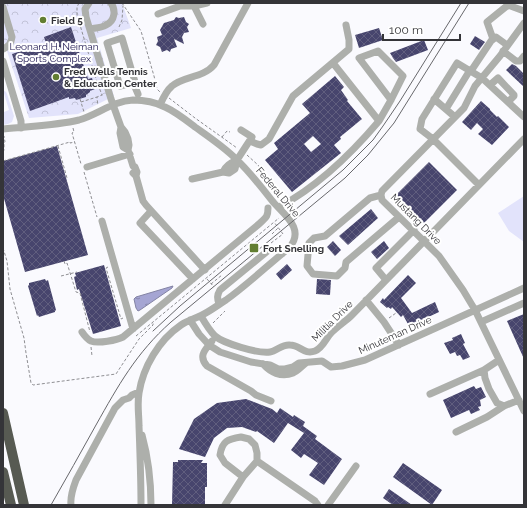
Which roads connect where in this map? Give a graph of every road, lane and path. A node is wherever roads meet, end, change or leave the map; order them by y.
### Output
1 (79, 3) edge
2 (89, 3) edge
3 (111, 3) edge
4 (122, 3) edge
5 (207, 3) edge
6 (248, 3) edge
7 (123, 6) junction
8 (194, 6) junction
9 (3, 7) edge
10 (524, 11) edge
11 (158, 14) dead end
12 (524, 23) edge
13 (203, 24) dead end
14 (346, 25) dead end
15 (119, 27) dead end
16 (90, 29) junction
17 (493, 39) junction
18 (505, 48) junction
19 (3, 49) edge
20 (349, 49) junction
21 (524, 56) edge
22 (358, 58) junction
23 (3, 61) edge
24 (333, 63) junction
25 (470, 71) junction
26 (482, 78) junction
27 (135, 82) junction
28 (6, 85) edge
29 (490, 85) junction
30 (162, 94) dead end
31 (97, 97) junction
32 (138, 97) junction
33 (168, 97) dead end
34 (80, 99) dead end
35 (434, 99) junction
36 (391, 100) junction
37 (81, 102) junction
38 (508, 102) junction
39 (113, 105) junction
40 (160, 105) junction
41 (98, 107) dead end
42 (446, 109) junction
43 (84, 113) dead end
44 (455, 117) junction
45 (524, 117) edge
46 (379, 121) junction
47 (21, 128) junction
48 (3, 129) edge
49 (241, 130) dead end
50 (230, 132) dead end
51 (222, 137) junction
52 (524, 138) edge
53 (433, 139) junction
54 (5, 140) dead end
55 (250, 141) junction
56 (75, 142) dead end
57 (58, 145) junction
58 (239, 150) dead end
59 (3, 152) edge
60 (129, 152) junction
61 (247, 155) dead end
62 (238, 160) junction
63 (3, 161) edge
64 (87, 167) dead end
65 (67, 178) dead end
66 (192, 179) dead end
67 (479, 185) junction
68 (381, 195) junction
69 (272, 200) junction
70 (288, 202) junction
71 (279, 207) junction
72 (151, 211) junction
73 (399, 216) junction
74 (280, 217) dead end
75 (102, 221) dead end
76 (278, 228) dead end
77 (414, 230) junction
78 (272, 234) dead end
79 (424, 241) junction
80 (3, 248) edge
81 (283, 253) junction
82 (64, 261) dead end
83 (205, 270) junction
84 (77, 272) dead end
85 (70, 274) junction
86 (222, 274) dead end
87 (61, 276) dead end
88 (207, 278) junction
89 (193, 279) junction
90 (386, 280) junction
91 (211, 284) junction
92 (524, 288) edge
93 (215, 289) dead end
94 (366, 300) junction
95 (524, 302) edge
96 (219, 304) junction
97 (475, 310) junction
98 (225, 311) dead end
99 (396, 313) dead end
100 (201, 316) junction
101 (190, 320) junction
102 (384, 322) junction
103 (481, 322) junction
104 (153, 323) junction
105 (208, 328) junction
106 (133, 329) junction
107 (82, 332) dead end
108 (136, 336) dead end
109 (216, 336) junction
110 (91, 341) junction
111 (209, 345) junction
112 (399, 345) junction
113 (320, 347) junction
114 (305, 351) junction
115 (92, 356) dead end
116 (499, 360) junction
117 (322, 361) junction
118 (302, 363) junction
119 (484, 370) junction
120 (139, 392) junction
121 (430, 394) dead end
122 (129, 398) junction
123 (518, 400) junction
124 (271, 401) dead end
125 (138, 404) junction
126 (504, 406) junction
127 (524, 411) edge
128 (3, 413) edge
129 (139, 425) junction
130 (456, 432) dead end
131 (257, 461) junction
132 (356, 466) dead end
133 (3, 472) edge
134 (243, 477) junction
135 (11, 505) edge
136 (24, 505) edge
137 (71, 505) edge
138 (141, 505) edge
139 (151, 505) edge
140 (225, 505) edge
141 (318, 505) edge
142 (328, 505) edge

1 - 31 path
2 - 16 street
3 - 16 street
4 - 7 path
5 - 8 street
6 - 40 street
7 - 15 path
7 - 30 path
8 - 11 street
8 - 13 street
9 - 19 street
10 - 17 street
12 - 18 street, Mustang Drive
14 - 20 street
16 - 39 street
17 - 18 street
17 - 25 street
18 - 21 street
18 - 26 street, Mustang Drive
20 - 22 street
20 - 24 street
22 - 36 street
22 - 36 street
23 - 28 street
24 - 46 street
24 - 55 street
25 - 26 street
25 - 35 street
25 - 42 street
26 - 29 street
26 - 44 street, Mustang Drive
27 - 27 street
27 - 32 street
28 - 47 street
29 - 38 street
29 - 38 street
31 - 37 path
31 - 41 path
32 - 39 street, Federal Drive
32 - 40 street, Federal Drive
33 - 51 path
34 - 37 path
35 - 42 street
35 - 53 street
36 - 46 street
37 - 43 path
38 - 45 street
39 - 47 street, Federal Drive
39 - 60 street
40 - 62 street, Federal Drive
42 - 44 street
44 - 53 street, Mustang Drive
46 - 70 street
47 - 48 street, Federal Drive
49 - 55 street
50 - 51 path
51 - 58 path
52 - 67 street, Militia Drive
53 - 67 street
53 - 68 street, Mustang Drive
54 - 59 path
55 - 62 street
56 - 57 path
57 - 63 path
57 - 65 path
60 - 64 street
60 - 72 street
61 - 70 path
62 - 66 street
62 - 69 street, Federal Drive
67 - 79 street, Militia Drive
68 - 73 street, Mustang Drive
68 - 73 street
69 - 71 street, Federal Drive
69 - 83 street
70 - 71 street
71 - 81 street, Federal Drive
72 - 83 street
72 - 89 street
73 - 77 street, Mustang Drive
74 - 88 path
75 - 106 street
76 - 78 path
77 - 79 street, Mustang Drive
77 - 90 street
79 - 90 street, Militia Drive
79 - 97 street, Mustang Drive
80 - 104 path
81 - 96 street, Federal Drive
81 - 96 street
82 - 85 path
83 - 89 street
84 - 85 path
85 - 87 path
85 - 110 path
86 - 91 path
88 - 91 path
88 - 104 path
89 - 106 street
90 - 94 street, Militia Drive
91 - 93 path
92 - 97 street, Minuteman Drive
94 - 102 street
94 - 113 street, Militia Drive
95 - 103 street
96 - 100 street, Federal Drive
97 - 103 street, Mustang Drive
97 - 112 street, Minuteman Drive
98 - 105 path
99 - 102 path
100 - 101 street, Federal Drive
100 - 105 street, Militia Drive
101 - 111 street, Minuteman Drive
101 - 120 street, Federal Drive
102 - 112 street
103 - 116 street, Mustang Drive
104 - 108 path
105 - 109 street, Militia Drive
106 - 110 street
107 - 110 street
109 - 111 street
109 - 114 street, Militia Drive
110 - 115 path
111 - 118 street, Minuteman Drive
111 - 124 street
112 - 117 street, Minuteman Drive
113 - 114 street, Militia Drive
113 - 117 street
114 - 118 street
116 - 119 street
116 - 123 street, Mustang Drive
117 - 118 street, Minuteman Drive
119 - 121 street
119 - 126 street
120 - 122 street
120 - 125 street, Federal Drive
122 - 125 street
122 - 137 street
123 - 126 street
123 - 127 street, Mustang Drive
125 - 129 street, Federal Drive
126 - 130 street
128 - 136 highway
129 - 138 street, Federal Drive
129 - 139 street, Federal Drive
131 - 134 street
131 - 134 street
131 - 141 street
132 - 142 street
133 - 135 highway
134 - 140 street

